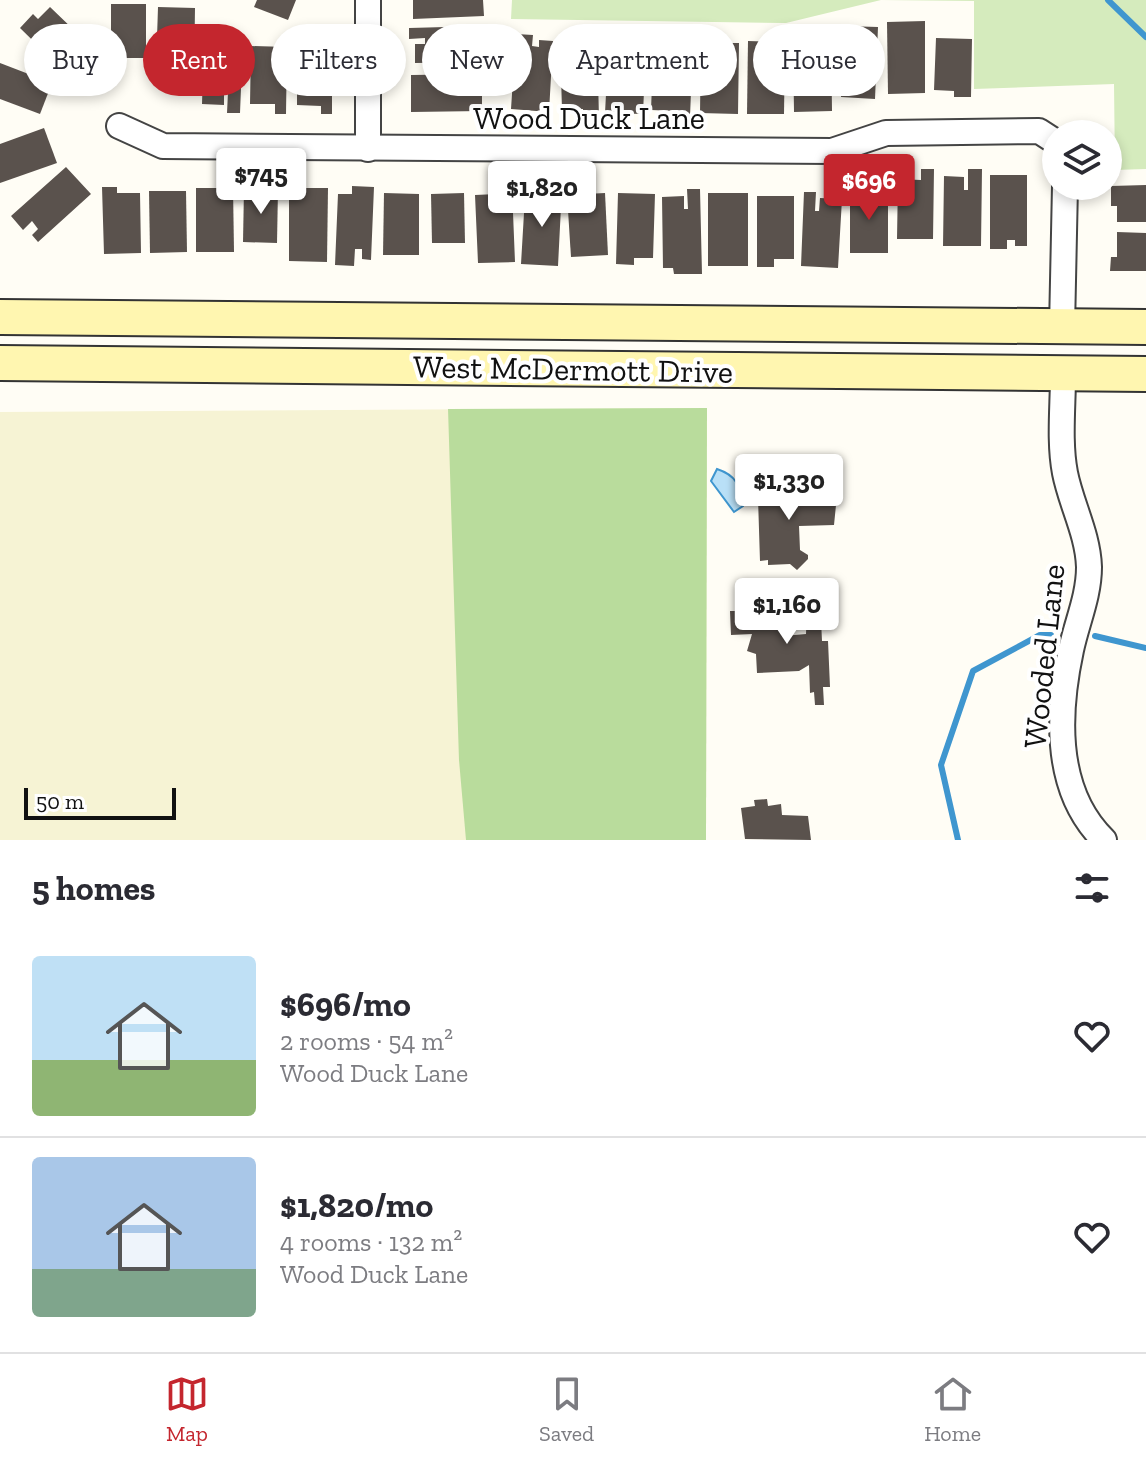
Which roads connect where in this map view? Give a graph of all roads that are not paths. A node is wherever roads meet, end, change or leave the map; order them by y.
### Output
1 (368, 0) edge
2 (119, 126) dead end
3 (1042, 133) edge
4 (368, 149) junction
5 (1065, 200) edge
6 (0, 317) edge
7 (1146, 327) edge
8 (1062, 328) junction
9 (0, 363) edge
10 (1146, 374) edge
11 (1063, 375) junction
12 (1104, 840) edge

1 - 4 street
2 - 4 street, Wood Duck Lane
3 - 4 street, Wood Duck Lane
5 - 8 street
6 - 8 main road, West McDermott Drive
7 - 8 main road, West McDermott Drive
8 - 11 main road
9 - 11 main road, West McDermott Drive
10 - 11 main road, West McDermott Drive
11 - 12 street, Wooded Lane

